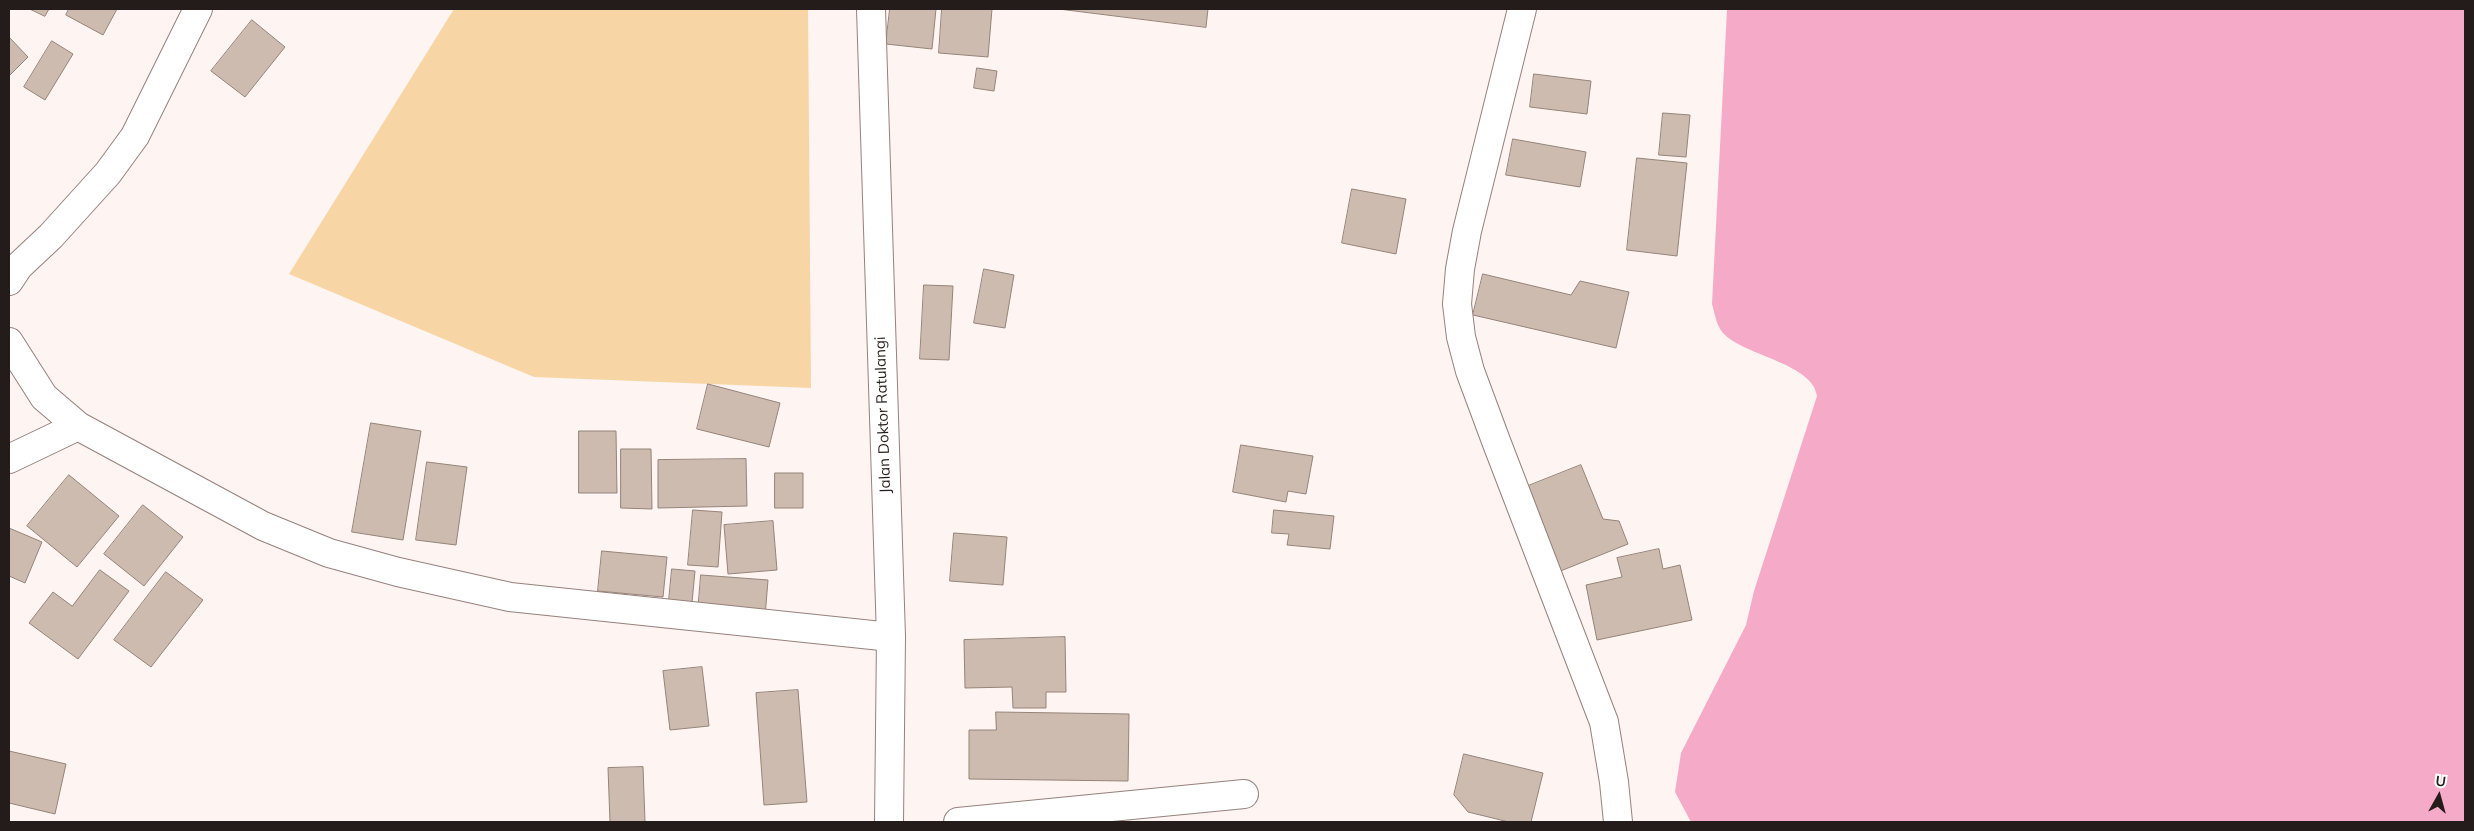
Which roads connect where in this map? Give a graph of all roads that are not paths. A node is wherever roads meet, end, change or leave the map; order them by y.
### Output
1 (198, 9) edge
2 (871, 9) edge
3 (1522, 9) edge
4 (9, 281) edge
5 (9, 342) edge
6 (78, 426) junction
7 (9, 459) edge
8 (891, 637) junction
9 (1244, 794) dead end
10 (889, 822) edge
11 (958, 822) edge
12 (1618, 822) edge

1 - 4 main road
2 - 8 main road, Jalan Doktor Ratulangi
3 - 12 main road
5 - 6 main road
6 - 7 main road
6 - 8 main road
8 - 10 main road, Jalan Doktor Ratulangi
9 - 11 main road

